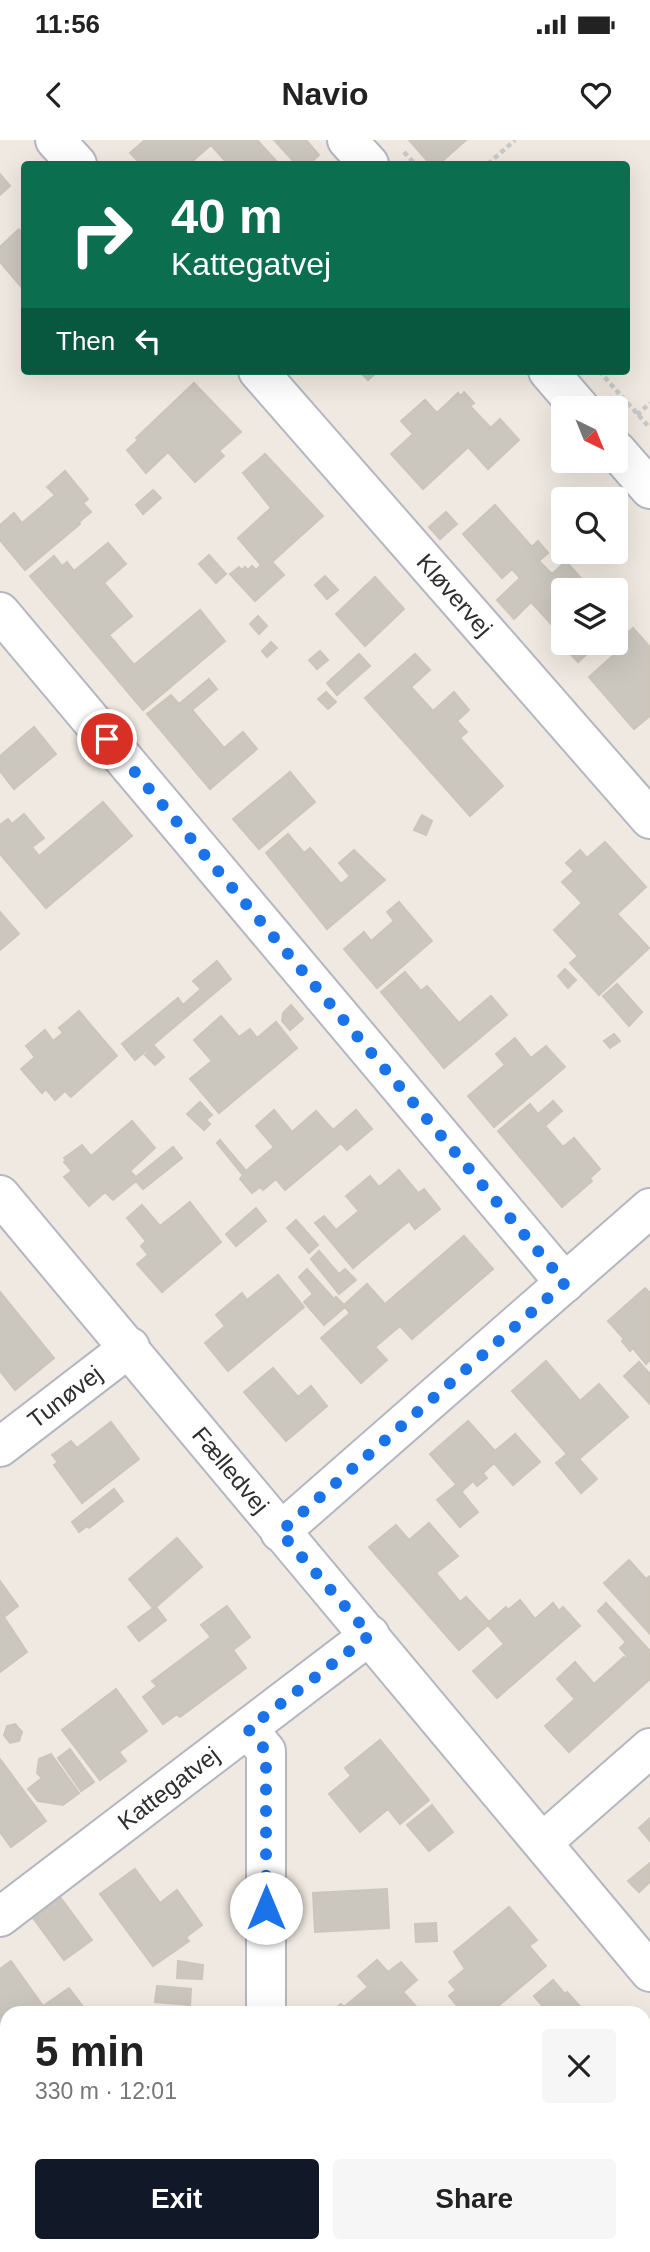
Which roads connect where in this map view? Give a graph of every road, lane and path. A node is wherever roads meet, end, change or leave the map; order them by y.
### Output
1 (55, 140) edge
2 (347, 140) edge
3 (515, 140) edge
4 (74, 161) edge
5 (366, 161) edge
6 (491, 161) edge
7 (262, 375) edge
8 (551, 375) edge
9 (603, 375) edge
10 (570, 396) edge
11 (650, 428) edge
12 (628, 464) edge
13 (650, 489) edge
14 (0, 612) edge
15 (650, 819) edge
16 (0, 1195) edge
17 (650, 1208) edge
18 (565, 1283) junction
19 (130, 1347) junction
20 (0, 1447) edge
21 (280, 1532) junction
22 (370, 1635) junction
23 (248, 1729) junction
24 (650, 1748) edge
25 (543, 1842) junction
26 (0, 1917) edge
27 (650, 1972) edge
28 (266, 2006) edge

1 - 4 street
2 - 5 street
3 - 6 path
7 - 15 street, Kløvervej
8 - 10 street
9 - 11 path
12 - 13 street
14 - 18 street
16 - 19 street, Fælledvej
17 - 18 street
18 - 21 street
19 - 20 street, Tunøvej
19 - 21 street, Fælledvej
21 - 22 street, Fælledvej
22 - 23 street, Kattegatvej
22 - 25 street, Fælledvej
23 - 26 street, Kattegatvej
23 - 28 street
24 - 25 street
25 - 27 street, Fælledvej

